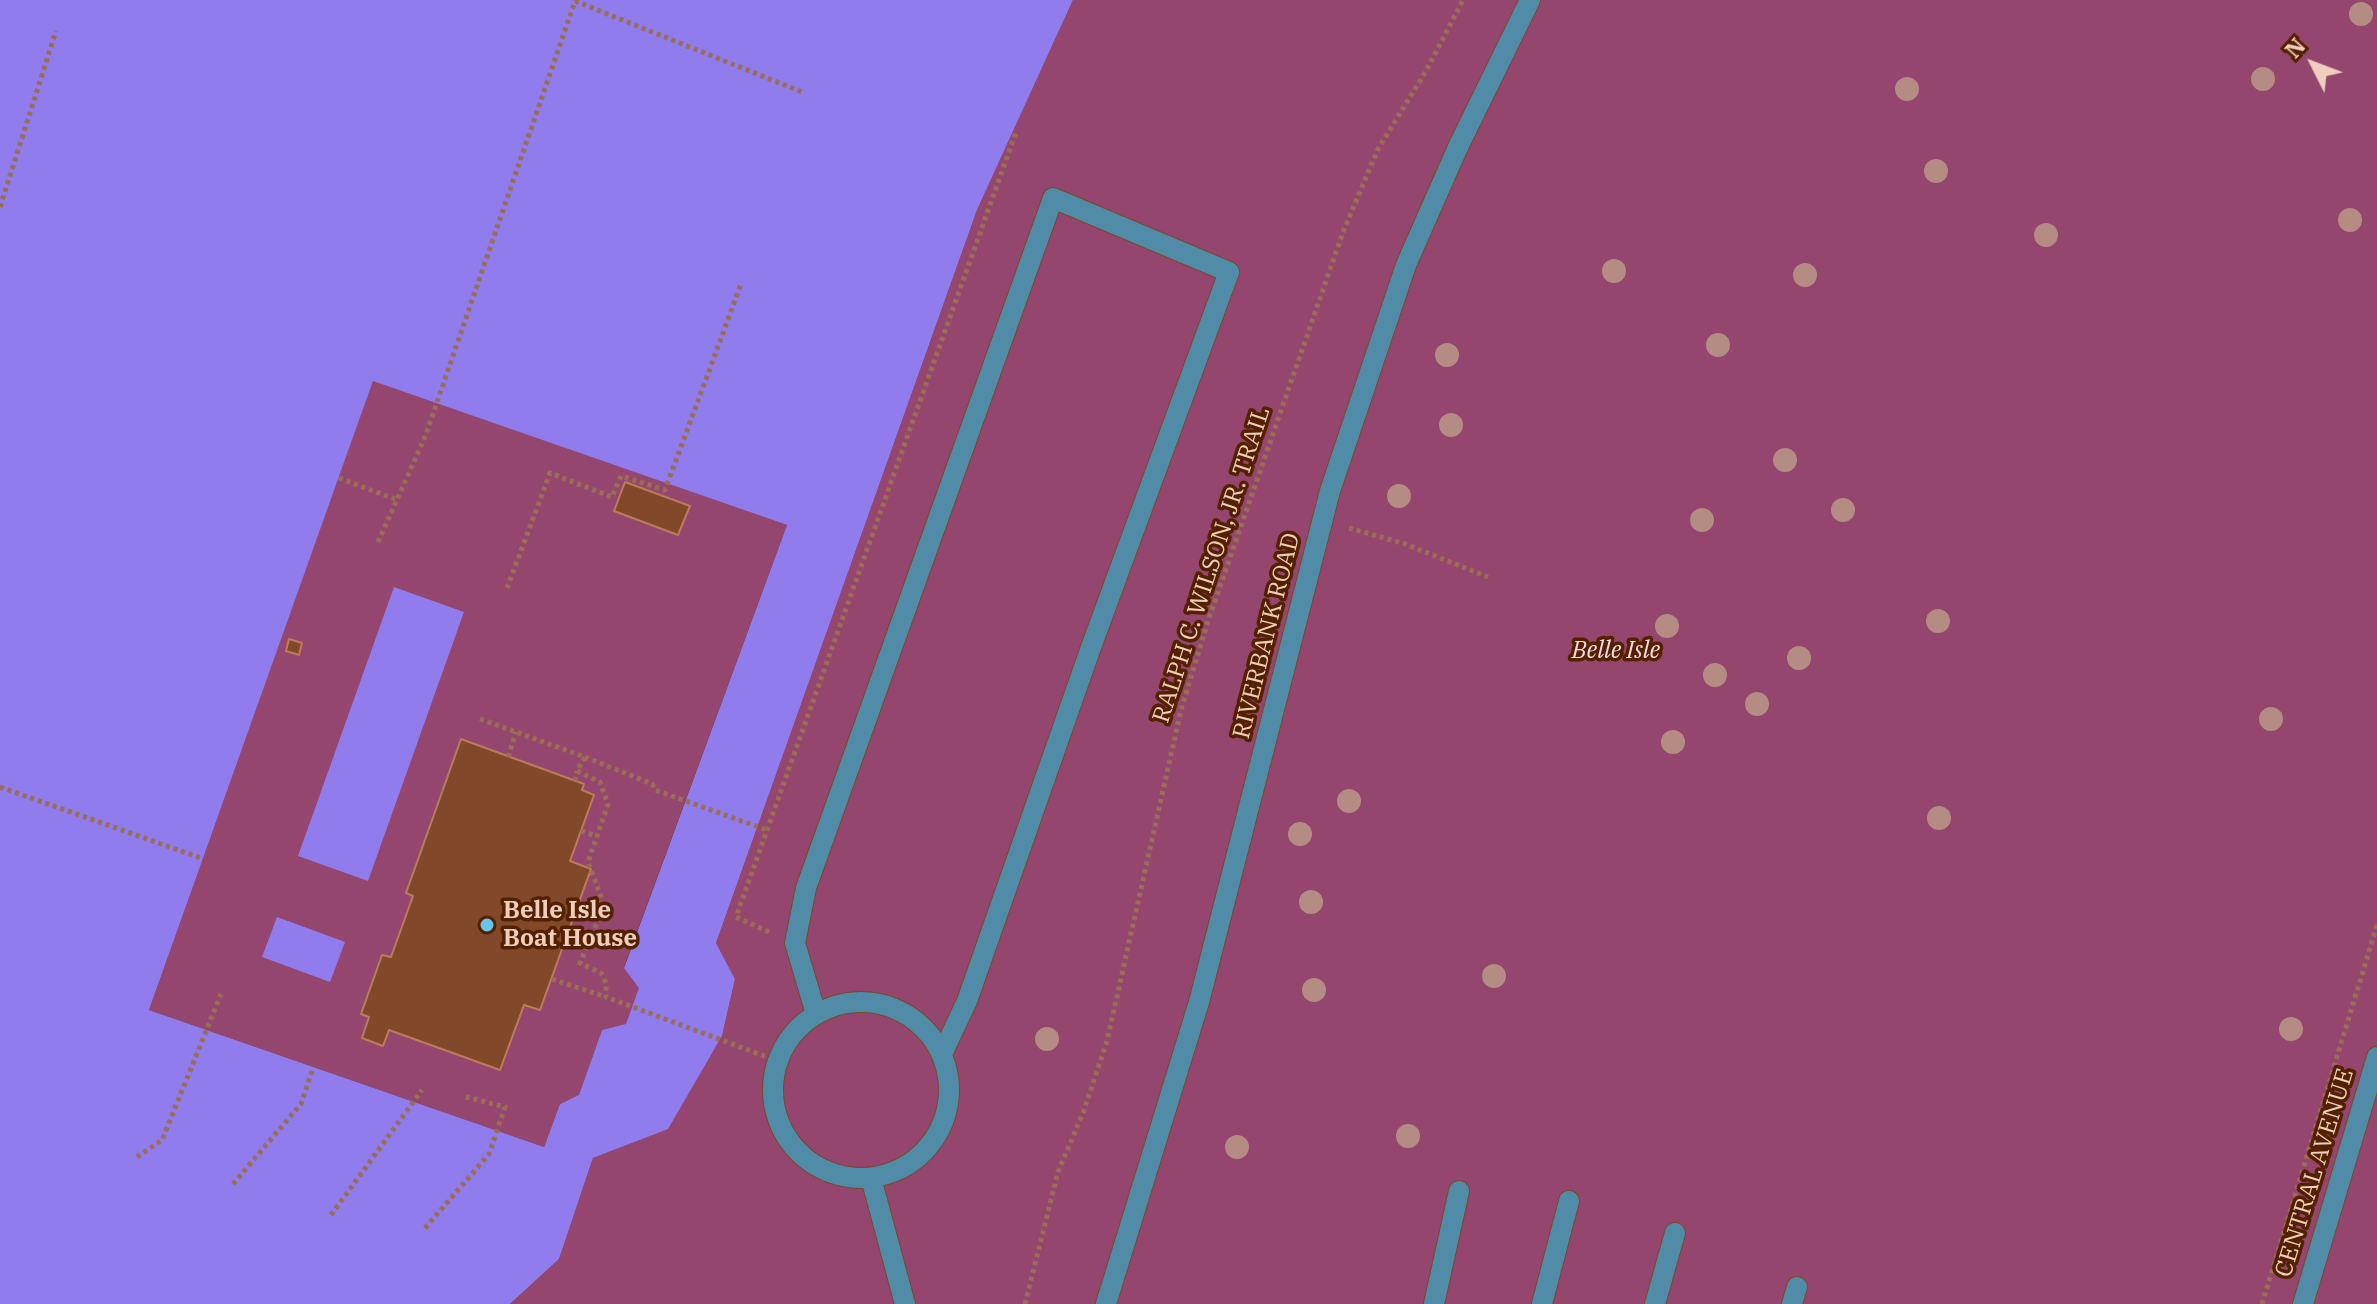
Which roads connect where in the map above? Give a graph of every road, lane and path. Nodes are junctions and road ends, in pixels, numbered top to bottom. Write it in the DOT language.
graph roads {
  1 [pos="1463,0"];
  2 [pos="1530,0"];
  3 [pos="56,31"];
  4 [pos="802,92"];
  5 [pos="1016,132"];
  6 [pos="0,207"];
  7 [pos="741,284"];
  8 [pos="339,478"];
  9 [pos="395,499"];
  10 [pos="1354,513"];
  11 [pos="1323,521"];
  12 [pos="1350,528"];
  13 [pos="378,542"];
  14 [pos="1345,543"];
  15 [pos="1488,577"];
  16 [pos="507,588"];
  17 [pos="480,719"];
  18 [pos="516,732"];
  19 [pos="508,757"];
  20 [pos="585,757"];
  21 [pos="577,771"];
  22 [pos="575,781"];
  23 [pos="0,787"];
  24 [pos="763,830"];
  25 [pos="581,831"];
  26 [pos="597,836"];
  27 [pos="201,858"];
  28 [pos="2377,925"];
  29 [pos="795,943"];
  30 [pos="552,979"];
  31 [pos="221,994"];
  32 [pos="606,997"];
  33 [pos="816,1014"];
  34 [pos="943,1052"];
  35 [pos="2377,1057"];
  36 [pos="778,1061"];
  37 [pos="313,1068"];
  38 [pos="422,1090"];
  39 [pos="462,1096"];
  40 [pos="137,1157"];
  41 [pos="871,1178"];
  42 [pos="233,1184"];
  43 [pos="1459,1191"];
  44 [pos="1569,1201"];
  45 [pos="331,1215"];
  46 [pos="425,1228"];
  47 [pos="1675,1233"];
  48 [pos="905,1304"];
  49 [pos="1025,1304"];
  50 [pos="1106,1304"];
  51 [pos="1434,1304"];
  52 [pos="1542,1304"];
  53 [pos="1655,1304"];
  54 [pos="2262,1304"];
  55 [pos="2303,1304"];
  1 -- 49 [label="path, RALPH C. WILSON, JR. TRAIL"];
  2 -- 11 [label="street, RIVERBANK ROAD"];
  3 -- 6 [label="path"];
  4 -- 9 [label="path"];
  5 -- 24 [label="path"];
  7 -- 16 [label="path"];
  8 -- 9 [label="path"];
  9 -- 13 [label="path"];
  10 -- 12 [label="path"];
  11 -- 12 [label="path"];
  11 -- 50 [label="street, RIVERBANK ROAD"];
  12 -- 14 [label="path"];
  12 -- 15 [label="path"];
  17 -- 18 [label="path"];
  18 -- 19 [label="path"];
  18 -- 20 [label="path"];
  20 -- 21 [label="path"];
  20 -- 24 [label="path"];
  21 -- 22 [label="path"];
  21 -- 26 [label="path"];
  23 -- 27 [label="path"];
  24 -- 29 [label="path"];
  25 -- 26 [label="path"];
  26 -- 32 [label="path"];
  28 -- 54 [label="path"];
  29 -- 33 [label="street"];
  29 -- 34 [label="street"];
  30 -- 32 [label="path"];
  31 -- 40 [label="path"];
  32 -- 36 [label="path"];
  33 -- 34 [label="street"];
  33 -- 36 [label="street"];
  34 -- 41 [label="street"];
  35 -- 55 [label="street, CENTRAL AVENUE"];
  36 -- 41 [label="street"];
  37 -- 42 [label="path"];
  38 -- 45 [label="path"];
  39 -- 46 [label="path"];
  41 -- 48 [label="street"];
  43 -- 51 [label="street"];
  44 -- 52 [label="street"];
  47 -- 53 [label="street"];
}
